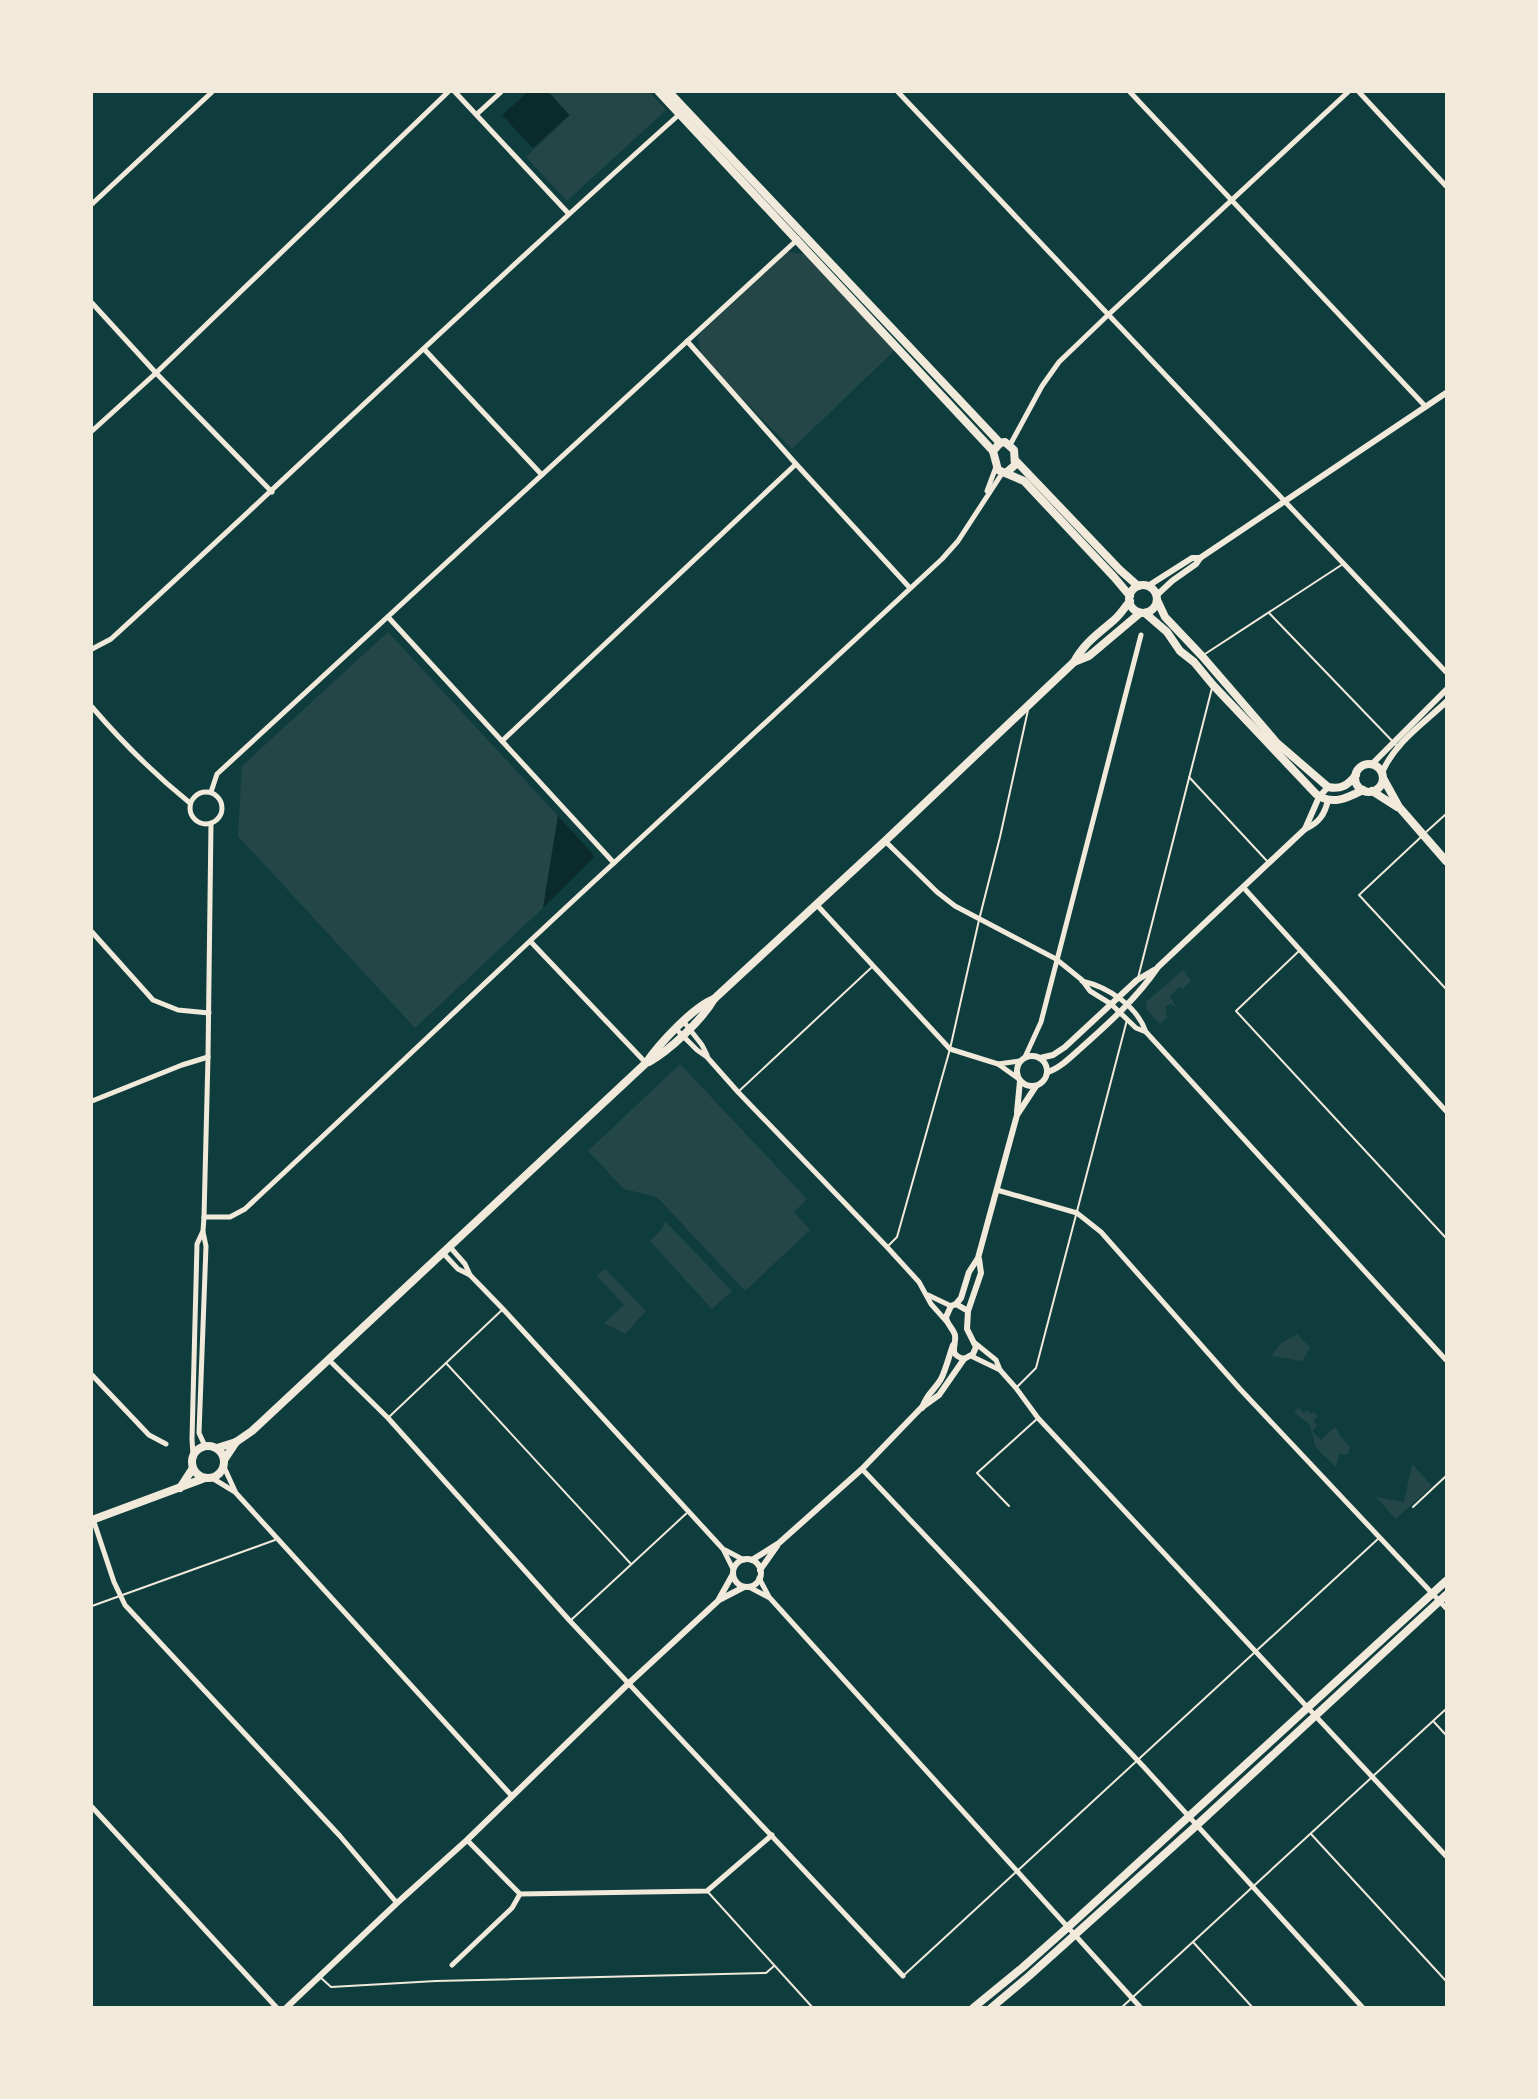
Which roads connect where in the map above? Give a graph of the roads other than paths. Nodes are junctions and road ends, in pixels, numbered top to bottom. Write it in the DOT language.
graph roads {
  1 [pos="212,92"];
  2 [pos="448,92"];
  3 [pos="455,92"];
  4 [pos="501,92"];
  5 [pos="659,92"];
  6 [pos="669,92"];
  7 [pos="898,92"];
  8 [pos="1130,92"];
  9 [pos="1348,92"];
  10 [pos="1359,92"];
  11 [pos="682,111"];
  12 [pos="477,114"];
  13 [pos="1446,186"];
  14 [pos="1231,199"];
  15 [pos="92,204"];
  16 [pos="568,213"];
  17 [pos="800,237"];
  18 [pos="92,303"];
  19 [pos="1108,315"];
  20 [pos="687,340"];
  21 [pos="424,349"];
  22 [pos="156,373"];
  23 [pos="1446,393"];
  24 [pos="1426,407"];
  25 [pos="92,431"];
  26 [pos="1000,443"];
  27 [pos="1010,445"];
  28 [pos="993,452"];
  29 [pos="1015,460"];
  30 [pos="796,464"];
  31 [pos="1002,470"];
  32 [pos="542,475"];
  33 [pos="272,492"];
  34 [pos="1285,502"];
  35 [pos="1200,558"];
  36 [pos="1343,564"];
  37 [pos="1138,586"];
  38 [pos="1148,586"];
  39 [pos="910,588"];
  40 [pos="1157,598"];
  41 [pos="1130,599"];
  42 [pos="1269,612"];
  43 [pos="1142,613"];
  44 [pos="388,617"];
  45 [pos="1141,635"];
  46 [pos="92,649"];
  47 [pos="1202,656"];
  48 [pos="1074,662"];
  49 [pos="1446,672"];
  50 [pos="1213,685"];
  51 [pos="1446,690"];
  52 [pos="1446,702"];
  53 [pos="1029,704"];
  54 [pos="92,707"];
  55 [pos="502,741"];
  56 [pos="1395,744"];
  57 [pos="1372,764"];
  58 [pos="1356,775"];
  59 [pos="1383,775"];
  60 [pos="1188,776"];
  61 [pos="1328,787"];
  62 [pos="1363,790"];
  63 [pos="1372,791"];
  64 [pos="211,792"];
  65 [pos="1320,797"];
  66 [pos="1328,800"];
  67 [pos="190,803"];
  68 [pos="1399,807"];
  69 [pos="1446,814"];
  70 [pos="211,823"];
  71 [pos="1305,829"];
  72 [pos="1423,836"];
  73 [pos="885,841"];
  74 [pos="1446,861"];
  75 [pos="614,863"];
  76 [pos="1269,863"];
  77 [pos="1243,887"];
  78 [pos="816,904"];
  79 [pos="979,920"];
  80 [pos="92,932"];
  81 [pos="531,942"];
  82 [pos="1300,950"];
  83 [pos="1056,959"];
  84 [pos="874,965"];
  85 [pos="1158,967"];
  86 [pos="1137,980"];
  87 [pos="1082,981"];
  88 [pos="1446,989"];
  89 [pos="1118,997"];
  90 [pos="1111,1004"];
  91 [pos="1127,1004"];
  92 [pos="1120,1012"];
  93 [pos="209,1013"];
  94 [pos="1127,1018"];
  95 [pos="686,1025"];
  96 [pos="679,1032"];
  97 [pos="1146,1032"];
  98 [pos="950,1049"];
  99 [pos="707,1056"];
  100 [pos="208,1057"];
  101 [pos="1040,1058"];
  102 [pos="1023,1060"];
  103 [pos="646,1064"];
  104 [pos="998,1064"];
  105 [pos="1048,1072"];
  106 [pos="1019,1080"];
  107 [pos="1036,1086"];
  108 [pos="738,1092"];
  109 [pos="92,1101"];
  110 [pos="1446,1111"];
  111 [pos="1017,1115"];
  112 [pos="997,1190"];
  113 [pos="1077,1213"];
  114 [pos="204,1217"];
  115 [pos="203,1230"];
  116 [pos="1446,1238"];
  117 [pos="450,1247"];
  118 [pos="887,1247"];
  119 [pos="443,1253"];
  120 [pos="978,1258"];
  121 [pos="470,1275"];
  122 [pos="928,1295"];
  123 [pos="953,1305"];
  124 [pos="503,1309"];
  125 [pos="968,1311"];
  126 [pos="946,1322"];
  127 [pos="975,1343"];
  128 [pos="953,1345"];
  129 [pos="971,1356"];
  130 [pos="964,1359"];
  131 [pos="330,1360"];
  132 [pos="1446,1360"];
  133 [pos="446,1363"];
  134 [pos="1000,1370"];
  135 [pos="92,1375"];
  136 [pos="1016,1388"];
  137 [pos="921,1408"];
  138 [pos="388,1418"];
  139 [pos="1038,1418"];
  140 [pos="236,1442"];
  141 [pos="166,1444"];
  142 [pos="205,1446"];
  143 [pos="217,1448"];
  144 [pos="193,1455"];
  145 [pos="224,1464"];
  146 [pos="193,1468"];
  147 [pos="862,1468"];
  148 [pos="1446,1476"];
  149 [pos="209,1478"];
  150 [pos="180,1488"];
  151 [pos="235,1492"];
  152 [pos="1009,1506"];
  153 [pos="1413,1508"];
  154 [pos="689,1511"];
  155 [pos="92,1520"];
  156 [pos="1379,1538"];
  157 [pos="277,1539"];
  158 [pos="779,1544"];
  159 [pos="723,1549"];
  160 [pos="744,1560"];
  161 [pos="752,1560"];
  162 [pos="631,1564"];
  163 [pos="760,1570"];
  164 [pos="733,1572"];
  165 [pos="759,1578"];
  166 [pos="1446,1581"];
  167 [pos="747,1587"];
  168 [pos="1433,1593"];
  169 [pos="119,1596"];
  170 [pos="769,1597"];
  171 [pos="719,1600"];
  172 [pos="1444,1602"];
  173 [pos="92,1606"];
  174 [pos="570,1622"];
  175 [pos="1255,1653"];
  176 [pos="628,1684"];
  177 [pos="1308,1709"];
  178 [pos="1446,1709"];
  179 [pos="1316,1716"];
  180 [pos="1433,1721"];
  181 [pos="1446,1735"];
  182 [pos="1137,1760"];
  183 [pos="1374,1776"];
  184 [pos="512,1795"];
  185 [pos="92,1807"];
  186 [pos="1190,1817"];
  187 [pos="1197,1825"];
  188 [pos="1311,1834"];
  189 [pos="772,1835"];
  190 [pos="467,1840"];
  191 [pos="1446,1856"];
  192 [pos="1017,1871"];
  193 [pos="1253,1887"];
  194 [pos="707,1892"];
  195 [pos="520,1894"];
  196 [pos="397,1903"];
  197 [pos="1067,1928"];
  198 [pos="1074,1935"];
  199 [pos="1193,1942"];
  200 [pos="452,1965"];
  201 [pos="774,1966"];
  202 [pos="903,1976"];
  203 [pos="320,1977"];
  204 [pos="1446,1981"];
  205 [pos="1132,1997"];
  206 [pos="277,2007"];
  207 [pos="286,2007"];
  208 [pos="813,2007"];
  209 [pos="973,2007"];
  210 [pos="991,2007"];
  211 [pos="1120,2007"];
  212 [pos="1141,2007"];
  213 [pos="1253,2007"];
  214 [pos="1363,2007"];
  1 -- 15 [label="street"];
  2 -- 22 [label="street"];
  3 -- 12 [label="street"];
  4 -- 12 [label="street"];
  5 -- 11 [label="main road"];
  6 -- 11 [label="main road"];
  7 -- 19 [label="street"];
  8 -- 14 [label="street"];
  9 -- 14 [label="street"];
  10 -- 13 [label="street"];
  11 -- 16 [label="street"];
  11 -- 17 [label="main road"];
  12 -- 16 [label="street"];
  14 -- 19 [label="street"];
  14 -- 24 [label="street"];
  16 -- 21 [label="street"];
  17 -- 20 [label="street"];
  17 -- 26 [label="main road"];
  17 -- 28 [label="main road"];
  18 -- 22 [label="street"];
  19 -- 27 [label="street"];
  19 -- 34 [label="street"];
  20 -- 30 [label="street"];
  20 -- 32 [label="street"];
  21 -- 32 [label="street"];
  21 -- 33 [label="street"];
  22 -- 25 [label="street"];
  22 -- 33 [label="street"];
  23 -- 24 [label="street"];
  24 -- 34 [label="street"];
  26 -- 27 [label="main road"];
  26 -- 28 [label="main road"];
  27 -- 29 [label="main road"];
  28 -- 31 [label="main road"];
  29 -- 31 [label="main road"];
  29 -- 37 [label="main road"];
  30 -- 39 [label="street"];
  30 -- 55 [label="street"];
  31 -- 39 [label="street"];
  31 -- 41 [label="main road"];
  32 -- 44 [label="street"];
  33 -- 46 [label="street"];
  34 -- 35 [label="street"];
  34 -- 36 [label="street"];
  35 -- 38 [label="street"];
  35 -- 40 [label="street"];
  36 -- 42 [label="lane"];
  36 -- 49 [label="street"];
  37 -- 38 [label="main road"];
  37 -- 41 [label="main road"];
  38 -- 40 [label="main road"];
  39 -- 75 [label="street"];
  40 -- 43 [label="main road"];
  40 -- 47 [label="main road"];
  41 -- 43 [label="main road"];
  41 -- 48 [label="main road"];
  42 -- 47 [label="lane"];
  42 -- 56 [label="lane"];
  43 -- 48 [label="main road"];
  43 -- 50 [label="main road"];
  44 -- 55 [label="street"];
  44 -- 64 [label="street"];
  45 -- 83 [label="street"];
  47 -- 61 [label="main road"];
  48 -- 53 [label="main road"];
  50 -- 60 [label="lane"];
  50 -- 65 [label="main road"];
  51 -- 56 [label="street"];
  52 -- 56 [label="street"];
  53 -- 73 [label="main road"];
  53 -- 79 [label="lane"];
  54 -- 67 [label="street"];
  55 -- 75 [label="street"];
  56 -- 57 [label="street"];
  56 -- 59 [label="street"];
  57 -- 58 [label="main road"];
  57 -- 59 [label="main road"];
  58 -- 61 [label="main road"];
  58 -- 62 [label="main road"];
  59 -- 63 [label="main road"];
  59 -- 68 [label="main road"];
  60 -- 76 [label="lane"];
  60 -- 86 [label="lane"];
  61 -- 65 [label="street"];
  61 -- 66 [label="street"];
  62 -- 63 [label="main road"];
  62 -- 66 [label="main road"];
  63 -- 68 [label="main road"];
  64 -- 67 [label="street"];
  64 -- 70 [label="street"];
  65 -- 66 [label="main road"];
  65 -- 71 [label="street"];
  66 -- 71 [label="street"];
  67 -- 70 [label="street"];
  68 -- 72 [label="main road"];
  69 -- 72 [label="lane"];
  70 -- 93 [label="street"];
  71 -- 76 [label="street"];
  72 -- 74 [label="main road"];
  72 -- 88 [label="lane"];
  73 -- 78 [label="main road"];
  73 -- 79 [label="street"];
  75 -- 81 [label="street"];
  76 -- 77 [label="street"];
  77 -- 82 [label="street"];
  77 -- 85 [label="street"];
  78 -- 84 [label="street"];
  78 -- 95 [label="main road"];
  79 -- 83 [label="street"];
  79 -- 98 [label="lane"];
  80 -- 93 [label="street"];
  81 -- 103 [label="street"];
  81 -- 114 [label="street"];
  82 -- 110 [label="street"];
  82 -- 116 [label="lane"];
  83 -- 87 [label="street"];
  83 -- 102 [label="street"];
  84 -- 98 [label="street"];
  84 -- 108 [label="lane"];
  85 -- 86 [label="street"];
  85 -- 91 [label="street"];
  86 -- 89 [label="street"];
  87 -- 89 [label="street"];
  87 -- 90 [label="street"];
  89 -- 90 [label="street"];
  89 -- 91 [label="street"];
  90 -- 92 [label="street"];
  90 -- 101 [label="street"];
  91 -- 92 [label="street"];
  91 -- 97 [label="street"];
  92 -- 94 [label="street"];
  92 -- 105 [label="street"];
  93 -- 100 [label="street"];
  94 -- 97 [label="street"];
  94 -- 113 [label="lane"];
  95 -- 96 [label="main road"];
  95 -- 99 [label="street"];
  96 -- 99 [label="street"];
  96 -- 103 [label="main road"];
  97 -- 132 [label="street"];
  98 -- 104 [label="street"];
  98 -- 118 [label="lane"];
  99 -- 108 [label="street"];
  100 -- 109 [label="street"];
  100 -- 114 [label="street"];
  101 -- 102 [label="street"];
  101 -- 105 [label="street"];
  102 -- 104 [label="street"];
  102 -- 106 [label="street"];
  103 -- 117 [label="main road"];
  104 -- 106 [label="street"];
  105 -- 107 [label="street"];
  106 -- 107 [label="street"];
  106 -- 111 [label="street"];
  107 -- 111 [label="street"];
  108 -- 118 [label="street"];
  111 -- 112 [label="street"];
  112 -- 113 [label="street"];
  112 -- 120 [label="street"];
  113 -- 136 [label="lane"];
  113 -- 156 [label="street"];
  114 -- 115 [label="street"];
  115 -- 142 [label="street"];
  115 -- 144 [label="street"];
  117 -- 119 [label="main road"];
  117 -- 121 [label="street"];
  118 -- 122 [label="street"];
  119 -- 121 [label="street"];
  119 -- 131 [label="main road"];
  120 -- 123 [label="street"];
  120 -- 125 [label="street"];
  121 -- 124 [label="street"];
  122 -- 123 [label="street"];
  122 -- 126 [label="street"];
  123 -- 125 [label="street"];
  123 -- 126 [label="street"];
  124 -- 133 [label="lane"];
  124 -- 154 [label="street"];
  125 -- 127 [label="street"];
  126 -- 128 [label="street"];
  127 -- 129 [label="street"];
  127 -- 134 [label="street"];
  128 -- 130 [label="street"];
  128 -- 137 [label="street"];
  129 -- 130 [label="street"];
  129 -- 134 [label="street"];
  130 -- 137 [label="street"];
  131 -- 138 [label="street"];
  131 -- 140 [label="main road"];
  133 -- 138 [label="lane"];
  133 -- 162 [label="lane"];
  134 -- 136 [label="street"];
  135 -- 141 [label="street"];
  136 -- 139 [label="street"];
  137 -- 147 [label="street"];
  138 -- 174 [label="street"];
  139 -- 152 [label="lane"];
  139 -- 175 [label="street"];
  140 -- 143 [label="main road"];
  140 -- 145 [label="main road"];
  142 -- 143 [label="main road"];
  142 -- 144 [label="main road"];
  143 -- 145 [label="main road"];
  144 -- 146 [label="main road"];
  145 -- 149 [label="main road"];
  145 -- 151 [label="street"];
  146 -- 149 [label="main road"];
  146 -- 150 [label="main road"];
  147 -- 158 [label="street"];
  147 -- 182 [label="street"];
  148 -- 153 [label="lane"];
  149 -- 150 [label="main road"];
  149 -- 151 [label="street"];
  150 -- 155 [label="main road"];
  151 -- 157 [label="street"];
  154 -- 159 [label="street"];
  154 -- 162 [label="lane"];
  155 -- 169 [label="street"];
  156 -- 168 [label="street"];
  156 -- 175 [label="lane"];
  157 -- 169 [label="lane"];
  157 -- 184 [label="street"];
  158 -- 161 [label="street"];
  158 -- 163 [label="street"];
  159 -- 160 [label="street"];
  159 -- 164 [label="street"];
  160 -- 161 [label="street"];
  160 -- 164 [label="street"];
  161 -- 163 [label="street"];
  162 -- 174 [label="lane"];
  163 -- 165 [label="street"];
  164 -- 167 [label="street"];
  164 -- 171 [label="street"];
  165 -- 167 [label="street"];
  165 -- 170 [label="street"];
  166 -- 168 [label="main road"];
  167 -- 170 [label="street"];
  167 -- 171 [label="street"];
  168 -- 172 [label="street"];
  168 -- 177 [label="main road"];
  169 -- 173 [label="lane"];
  169 -- 196 [label="street"];
  170 -- 192 [label="street"];
  171 -- 176 [label="street"];
  172 -- 179 [label="main road"];
  174 -- 176 [label="street"];
  175 -- 177 [label="street"];
  175 -- 182 [label="lane"];
  176 -- 184 [label="street"];
  176 -- 189 [label="street"];
  177 -- 179 [label="street"];
  177 -- 186 [label="main road"];
  178 -- 180 [label="lane"];
  179 -- 183 [label="street"];
  179 -- 187 [label="main road"];
  180 -- 181 [label="lane"];
  180 -- 183 [label="lane"];
  182 -- 186 [label="street"];
  182 -- 192 [label="lane"];
  183 -- 188 [label="lane"];
  183 -- 191 [label="street"];
  184 -- 190 [label="street"];
  185 -- 206 [label="street"];
  186 -- 187 [label="street"];
  186 -- 197 [label="main road"];
  187 -- 193 [label="street"];
  187 -- 198 [label="main road"];
  188 -- 193 [label="lane"];
  188 -- 204 [label="lane"];
  189 -- 194 [label="street"];
  189 -- 202 [label="street"];
  190 -- 195 [label="street"];
  190 -- 196 [label="street"];
  192 -- 197 [label="street"];
  192 -- 202 [label="lane"];
  193 -- 199 [label="lane"];
  193 -- 214 [label="street"];
  194 -- 195 [label="street"];
  194 -- 201 [label="lane"];
  195 -- 200 [label="street"];
  196 -- 203 [label="street"];
  197 -- 198 [label="street"];
  197 -- 209 [label="main road"];
  198 -- 205 [label="street"];
  198 -- 210 [label="main road"];
  199 -- 205 [label="lane"];
  199 -- 213 [label="lane"];
  201 -- 203 [label="lane"];
  201 -- 208 [label="lane"];
  203 -- 207 [label="street"];
  205 -- 211 [label="lane"];
  205 -- 212 [label="street"];
}
